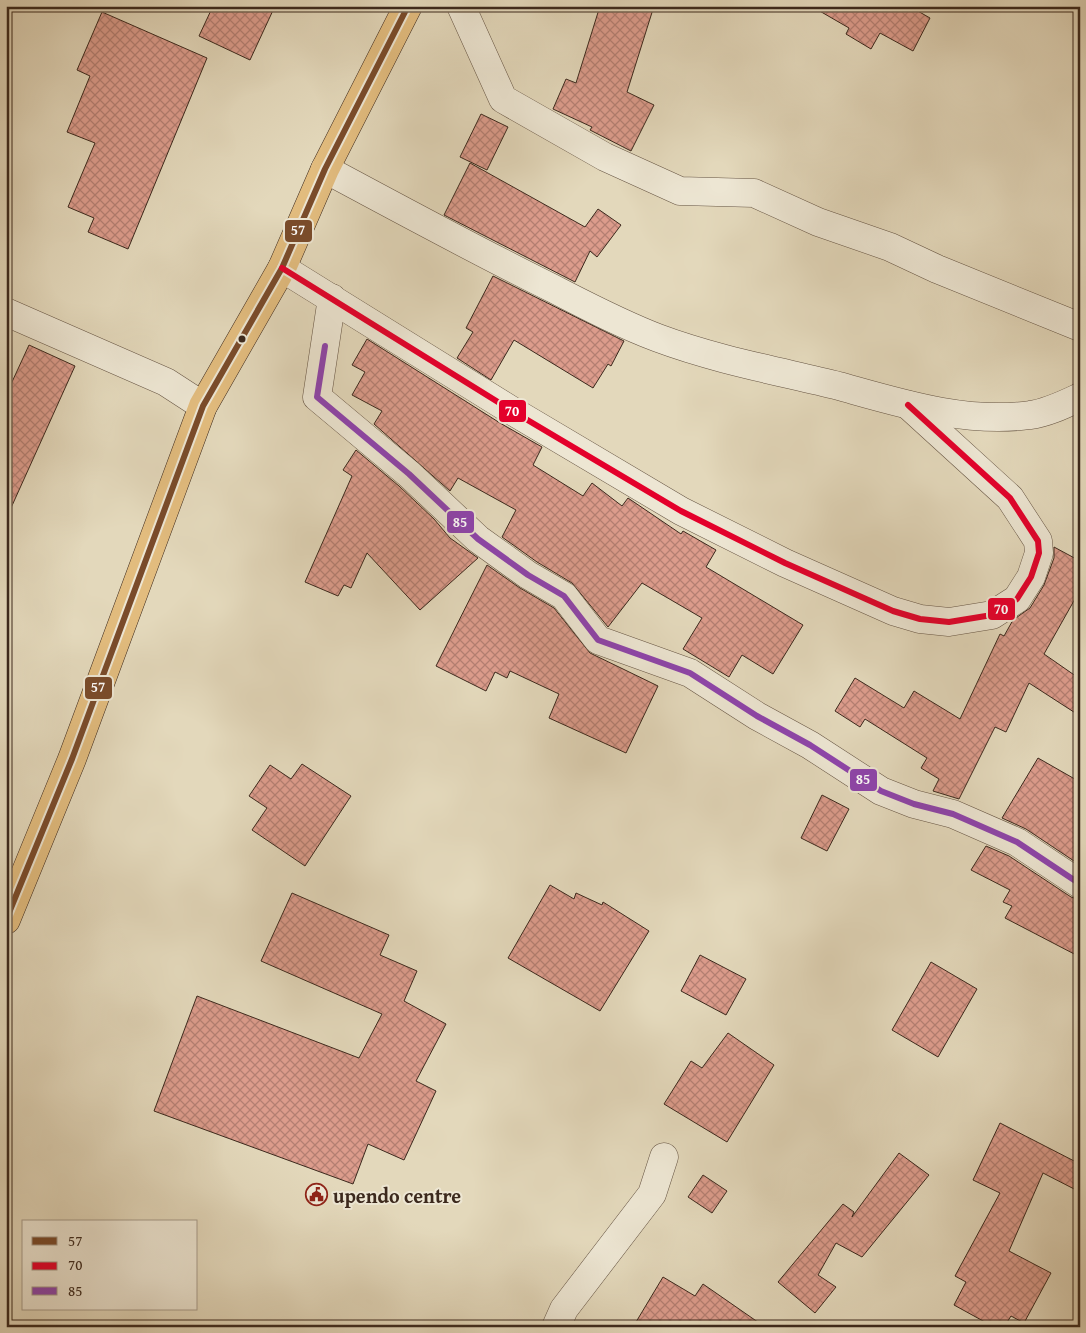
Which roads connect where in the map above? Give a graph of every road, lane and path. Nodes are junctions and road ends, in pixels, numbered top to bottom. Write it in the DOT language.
graph roads {
  1 [pos="408,6"];
  2 [pos="461,6"];
  3 [pos="325,169"];
  4 [pos="282,268"];
  5 [pos="332,298"];
  6 [pos="6,312"];
  7 [pos="1080,327"];
  8 [pos="1080,397"];
  9 [pos="908,405"];
  10 [pos="203,406"];
  11 [pos="1080,884"];
  12 [pos="6,920"];
  13 [pos="664,1157"];
  14 [pos="556,1327"];
  1 -- 3 [label="highway"];
  2 -- 7 [label="street"];
  3 -- 4 [label="highway"];
  3 -- 9 [label="street"];
  4 -- 5 [label="street"];
  4 -- 10 [label="highway"];
  5 -- 9 [label="street"];
  5 -- 11 [label="street"];
  6 -- 10 [label="street"];
  8 -- 9 [label="street"];
  10 -- 12 [label="highway"];
  13 -- 14 [label="street"];
}
